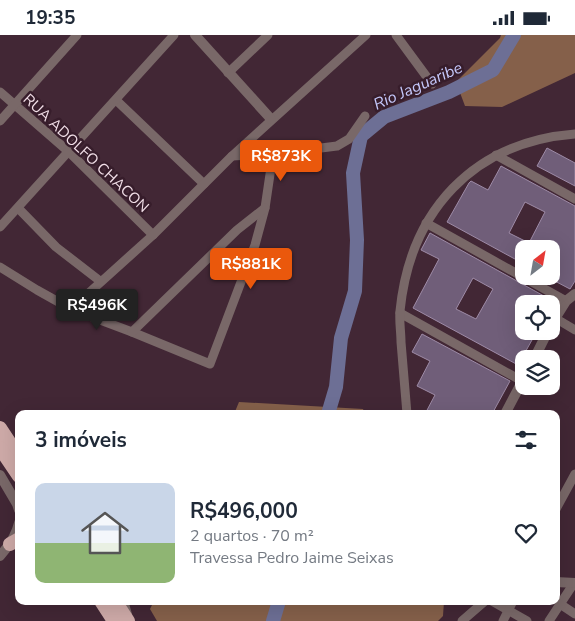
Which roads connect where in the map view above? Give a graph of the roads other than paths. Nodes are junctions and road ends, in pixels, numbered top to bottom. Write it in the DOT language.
graph roads {
  1 [pos="77,35"];
  2 [pos="174,35"];
  3 [pos="194,35"];
  4 [pos="268,35"];
  5 [pos="366,35"];
  6 [pos="396,35"];
  7 [pos="228,73"];
  8 [pos="432,84"];
  9 [pos="0,92"];
  10 [pos="116,100"];
  11 [pos="15,105"];
  12 [pos="365,116"];
  13 [pos="271,119"];
  14 [pos="0,121"];
  15 [pos="575,134"];
  16 [pos="69,152"];
  17 [pos="273,153"];
  18 [pos="496,155"];
  19 [pos="232,156"];
  20 [pos="204,184"];
  21 [pos="575,199"];
  22 [pos="265,208"];
  23 [pos="18,209"];
  24 [pos="426,223"];
  25 [pos="0,227"];
  26 [pos="152,235"];
  27 [pos="0,267"];
  28 [pos="100,281"];
  29 [pos="575,294"];
  30 [pos="566,301"];
  31 [pos="71,309"];
  32 [pos="560,310"];
  33 [pos="400,313"];
  34 [pos="560,324"];
  35 [pos="575,330"];
  36 [pos="132,332"];
  37 [pos="515,375"];
  38 [pos="515,395"];
  39 [pos="407,410"];
  40 [pos="507,410"];
  41 [pos="0,428"];
  42 [pos="0,448"];
  43 [pos="15,451"];
  44 [pos="15,470"];
  45 [pos="575,474"];
  46 [pos="0,475"];
  47 [pos="15,500"];
  48 [pos="560,502"];
  49 [pos="14,541"];
  50 [pos="0,556"];
  51 [pos="560,582"];
  52 [pos="575,583"];
  53 [pos="560,604"];
  54 [pos="104,605"];
  55 [pos="118,605"];
  56 [pos="127,605"];
  57 [pos="480,605"];
  58 [pos="559,605"];
  59 [pos="511,606"];
  60 [pos="575,614"];
  61 [pos="114,621"];
  62 [pos="130,621"];
  63 [pos="462,621"];
  64 [pos="503,621"];
  65 [pos="526,621"];
  66 [pos="549,621"];
  1 -- 11 [label="street"];
  2 -- 10 [label="street"];
  3 -- 7 [label="street"];
  4 -- 7 [label="street"];
  5 -- 13 [label="street"];
  6 -- 8 [label="street"];
  7 -- 13 [label="street"];
  9 -- 11 [label="street, RUA ADOLFO CHACON"];
  10 -- 16 [label="street"];
  10 -- 20 [label="street"];
  11 -- 14 [label="street"];
  11 -- 16 [label="street, RUA ADOLFO CHACON"];
  12 -- 17 [label="street"];
  13 -- 19 [label="street"];
  15 -- 18 [label="street"];
  16 -- 23 [label="street"];
  16 -- 26 [label="street, RUA ADOLFO CHACON"];
  17 -- 19 [label="street"];
  17 -- 22 [label="street"];
  18 -- 21 [label="street"];
  18 -- 24 [label="street"];
  19 -- 20 [label="street"];
  20 -- 26 [label="street"];
  22 -- 36 [label="street"];
  22 -- 36 [label="street"];
  23 -- 25 [label="street"];
  23 -- 28 [label="street"];
  24 -- 30 [label="street"];
  24 -- 33 [label="street"];
  26 -- 28 [label="street"];
  27 -- 31 [label="street"];
  28 -- 31 [label="street"];
  29 -- 30 [label="street"];
  30 -- 32 [label="street"];
  31 -- 36 [label="street"];
  33 -- 37 [label="street"];
  33 -- 39 [label="street"];
  34 -- 35 [label="street"];
  38 -- 40 [label="street"];
  41 -- 43 [label="highway"];
  42 -- 44 [label="highway"];
  45 -- 48 [label="street"];
  46 -- 47 [label="street"];
  49 -- 50 [label="street"];
  51 -- 52 [label="street"];
  52 -- 53 [label="street"];
  53 -- 60 [label="street"];
  54 -- 61 [label="highway"];
  55 -- 62 [label="highway"];
  56 -- 62 [label="lane"];
  57 -- 63 [label="street"];
  58 -- 66 [label="street"];
  59 -- 64 [label="street"];
  59 -- 65 [label="street"];
}
